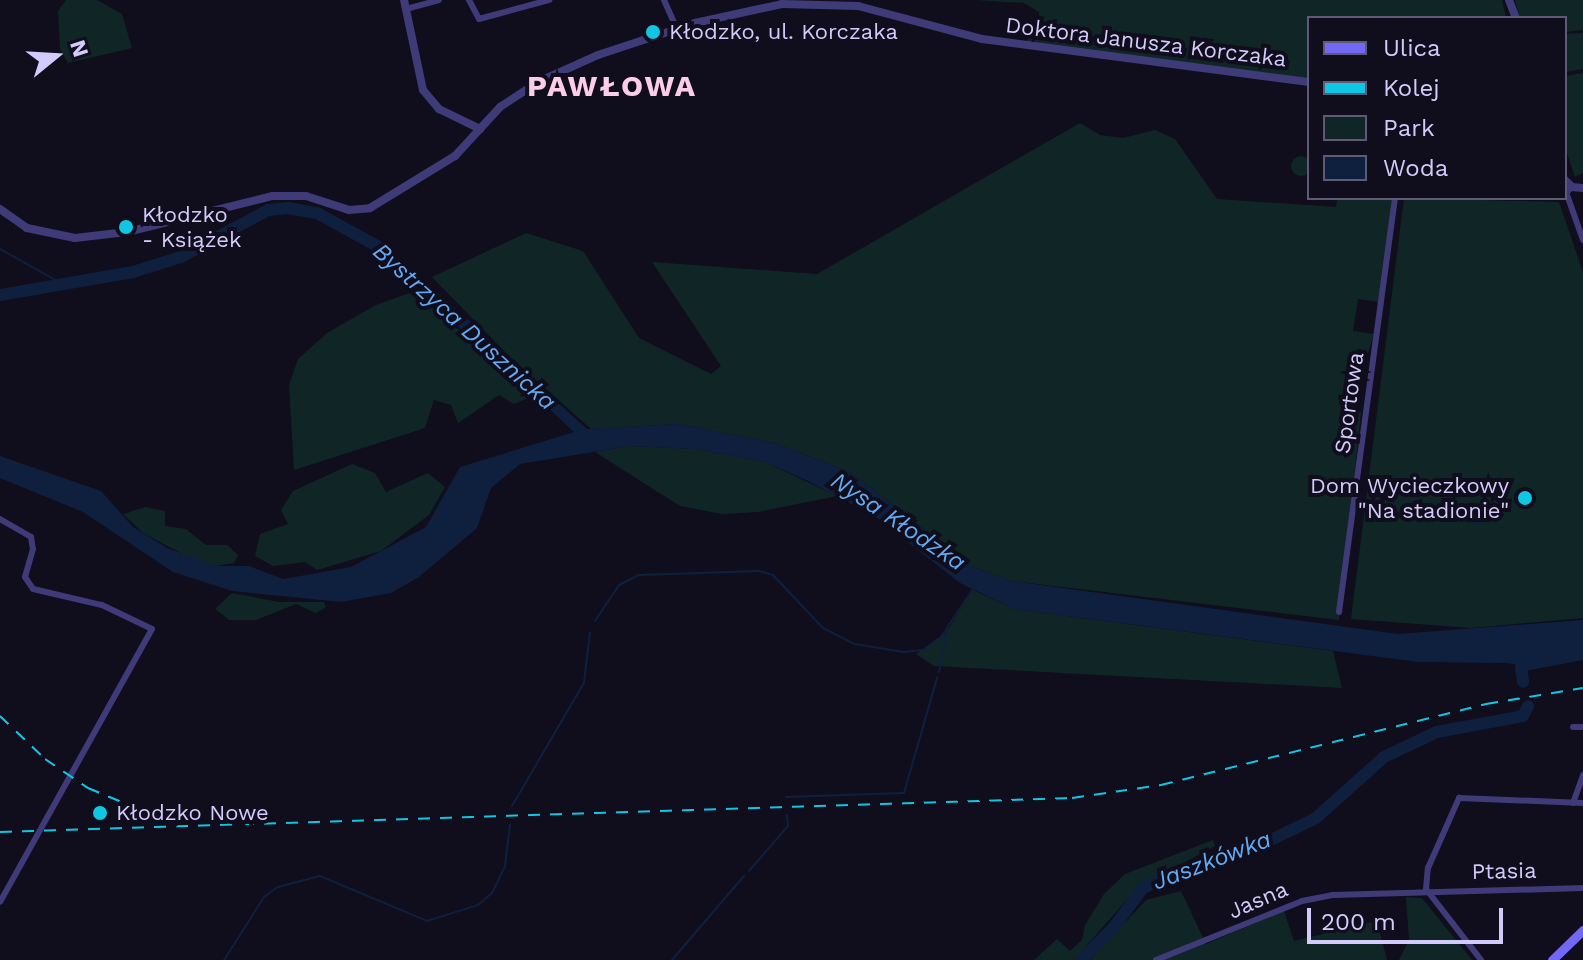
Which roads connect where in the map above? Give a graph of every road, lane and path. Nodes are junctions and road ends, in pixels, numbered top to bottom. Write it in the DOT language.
graph roads {
  1 [pos="439,0"];
  2 [pos="469,0"];
  3 [pos="549,0"];
  4 [pos="664,0"];
  5 [pos="405,4"];
  6 [pos="677,29"];
  7 [pos="1307,82"];
  8 [pos="480,129"];
  9 [pos="1567,188"];
  10 [pos="1583,188"];
  11 [pos="1395,200"];
  12 [pos="0,209"];
  13 [pos="1583,240"];
  14 [pos="0,519"];
  15 [pos="1339,612"];
  16 [pos="1573,727"];
  17 [pos="1583,727"];
  18 [pos="1583,775"];
  19 [pos="1573,803"];
  20 [pos="1583,803"];
  21 [pos="1583,888"];
  22 [pos="1426,889"];
  23 [pos="0,902"];
  24 [pos="1583,930"];
  25 [pos="1156,960"];
  26 [pos="1481,960"];
  27 [pos="1552,960"];
  1 -- 5 [label="street"];
  2 -- 3 [label="street"];
  4 -- 6 [label="street"];
  5 -- 8 [label="street"];
  6 -- 7 [label="street, Doktora Janusza Korczaka"];
  6 -- 8 [label="street, Doktora Janusza Korczaka"];
  8 -- 12 [label="street, Doktora Janusza Korczaka"];
  9 -- 10 [label="street"];
  9 -- 13 [label="street"];
  11 -- 15 [label="street, Sportowa"];
  14 -- 23 [label="street"];
  16 -- 17 [label="street"];
  18 -- 19 [label="street"];
  19 -- 20 [label="street"];
  19 -- 22 [label="street"];
  21 -- 22 [label="street, Ptasia"];
  22 -- 25 [label="street, Jasna"];
  22 -- 26 [label="street"];
  24 -- 27 [label="main road"];
}
